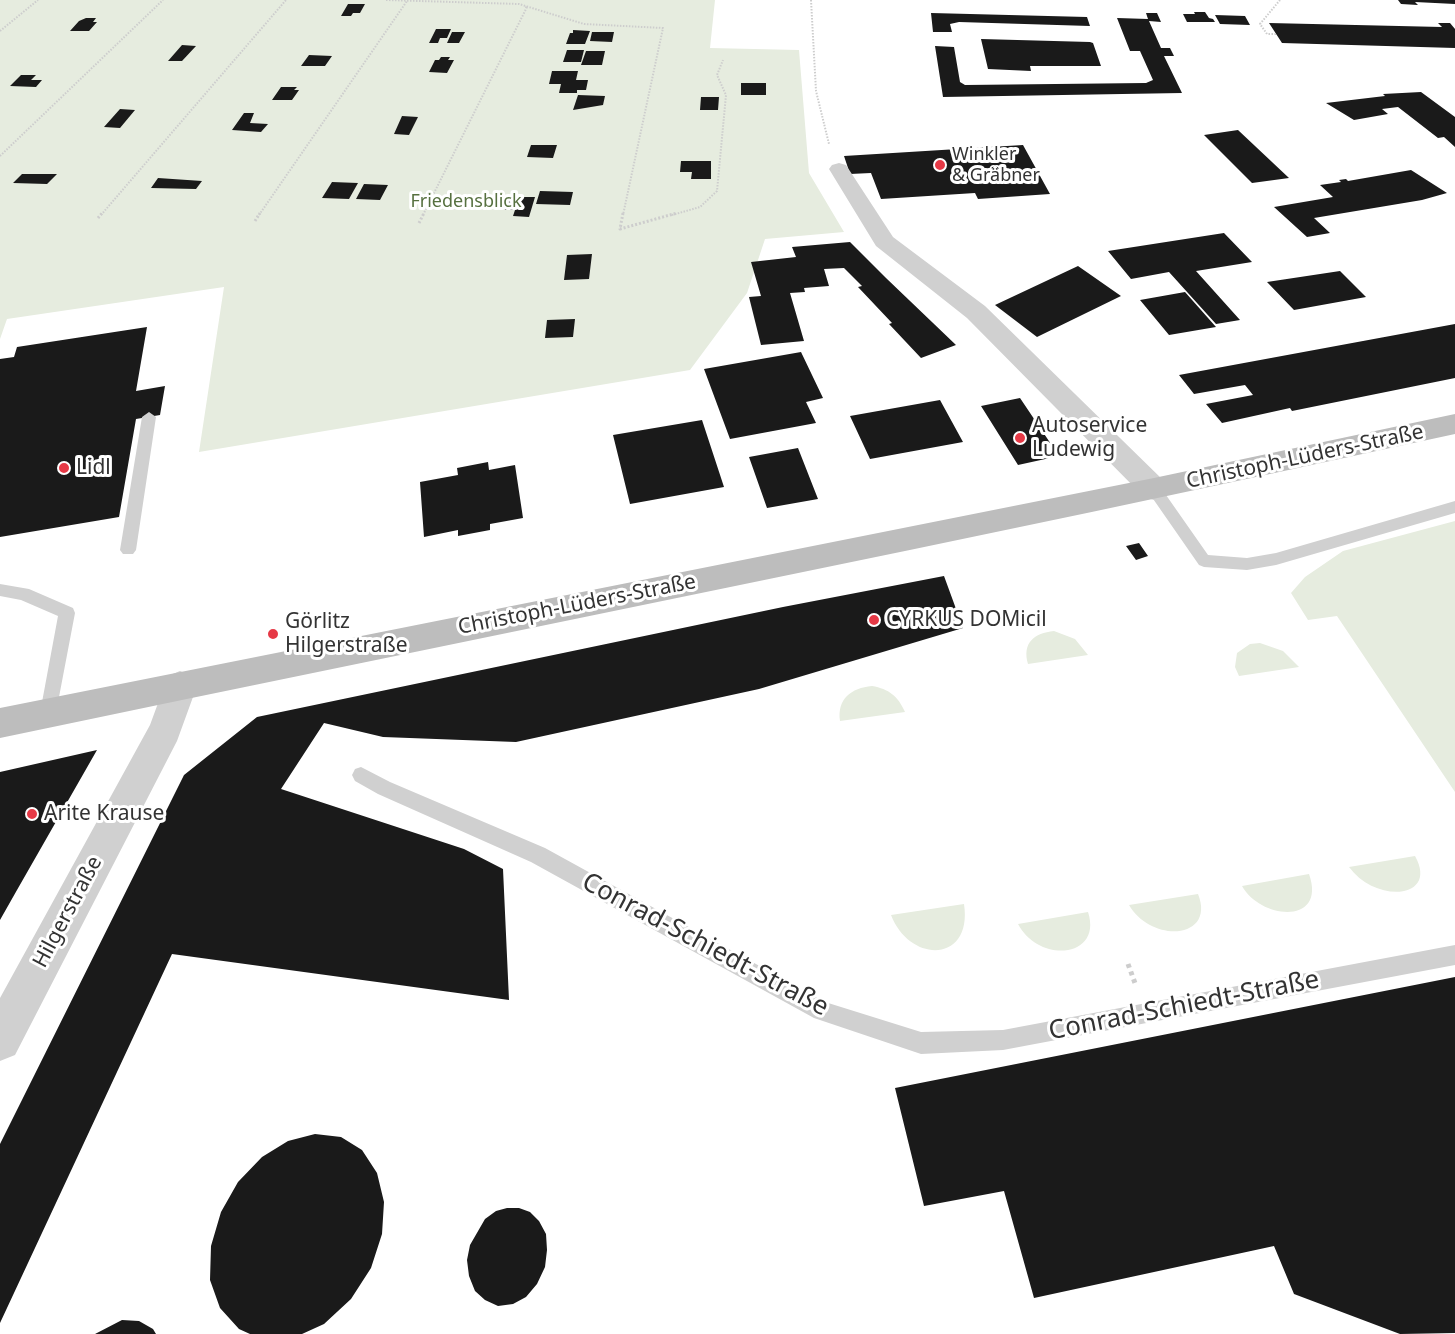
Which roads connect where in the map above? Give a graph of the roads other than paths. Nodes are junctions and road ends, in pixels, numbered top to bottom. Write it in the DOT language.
graph roads {
  1 [pos="839,169"];
  2 [pos="149,417"];
  3 [pos="1455,424"];
  4 [pos="1154,489"];
  5 [pos="1455,507"];
  6 [pos="128,550"];
  7 [pos="0,590"];
  8 [pos="180,686"];
  9 [pos="49,713"];
  10 [pos="0,723"];
  11 [pos="360,776"];
  12 [pos="1455,955"];
  13 [pos="0,1040"];
  1 -- 4 [label="street"];
  2 -- 6 [label="lane"];
  3 -- 4 [label="street, Christoph-Lüders-Straße"];
  4 -- 5 [label="lane"];
  4 -- 8 [label="street, Christoph-Lüders-Straße"];
  7 -- 9 [label="lane"];
  8 -- 9 [label="street, Christoph-Lüders-Straße"];
  8 -- 13 [label="street, Hilgerstraße"];
  9 -- 10 [label="street, Christoph-Lüders-Straße"];
  11 -- 12 [label="lane, Conrad-Schiedt-Straße"];
}
